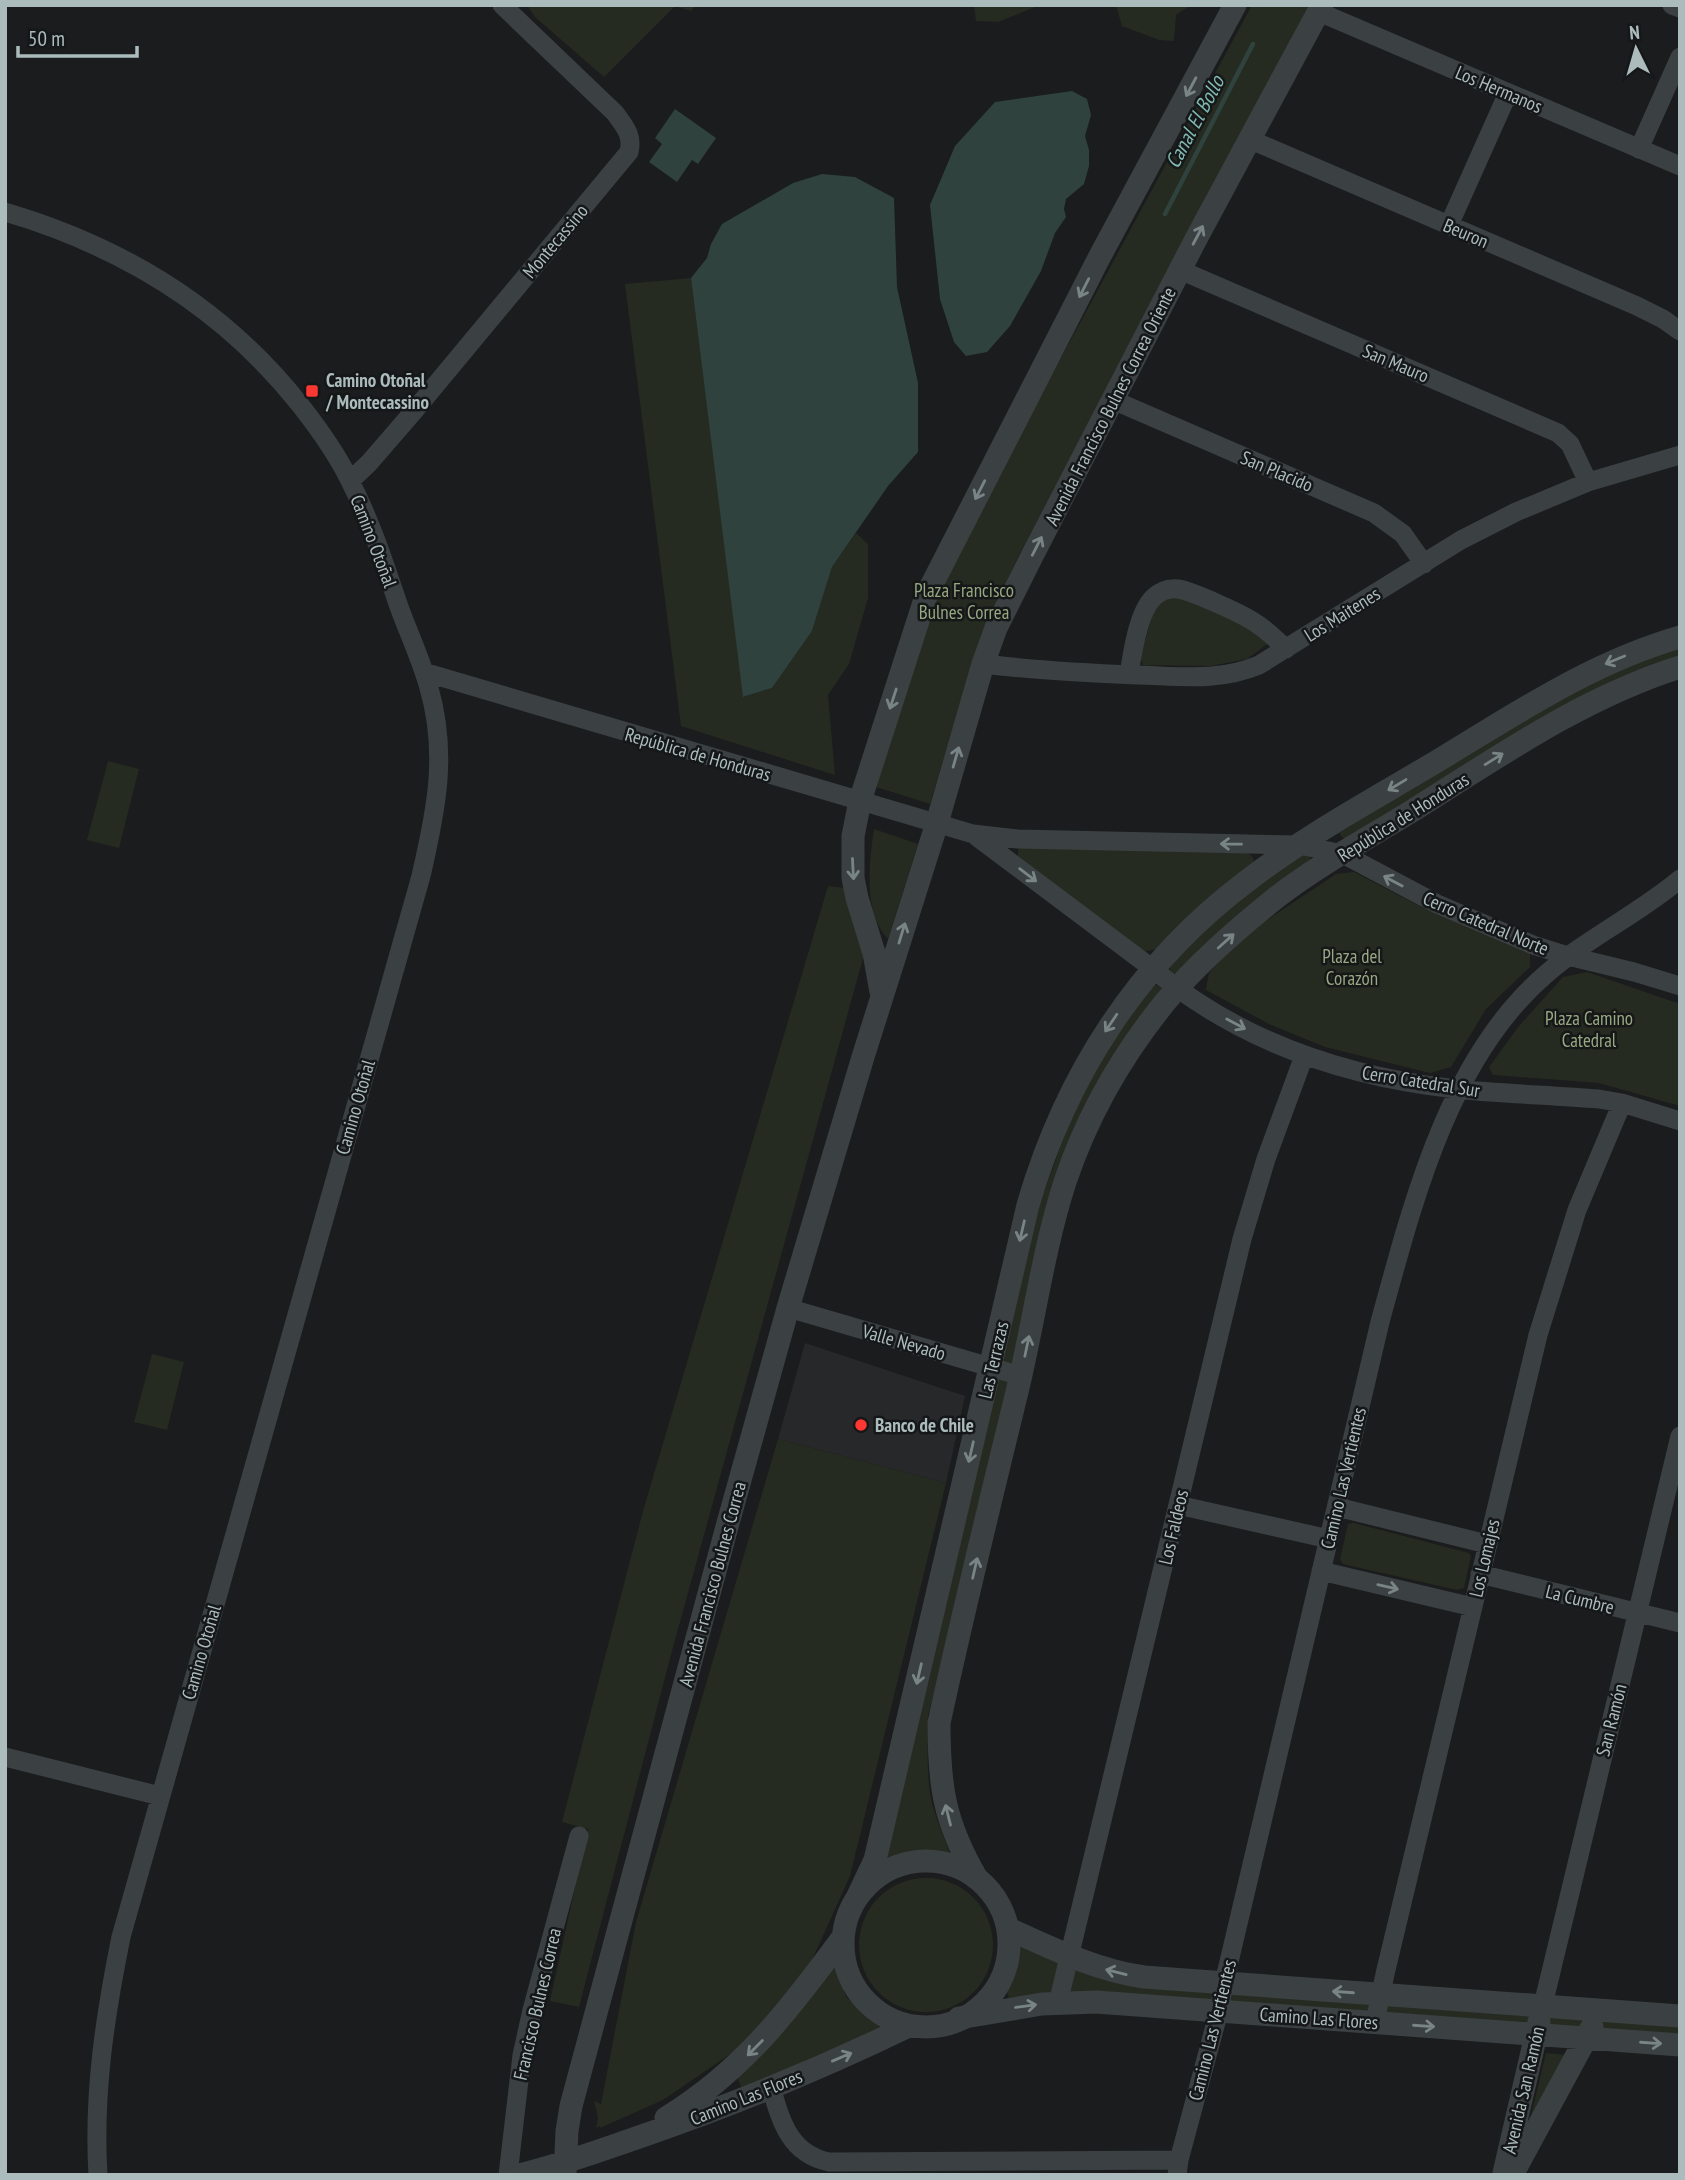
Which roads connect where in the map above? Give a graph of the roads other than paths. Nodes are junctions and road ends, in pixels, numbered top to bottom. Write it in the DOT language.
graph roads {
  1 [pos="502,5"];
  2 [pos="1235,5"];
  3 [pos="1672,5"];
  4 [pos="1320,8"];
  5 [pos="1680,8"];
  6 [pos="1680,57"];
  7 [pos="1508,93"];
  8 [pos="1251,141"];
  9 [pos="1639,149"];
  10 [pos="1680,166"];
  11 [pos="5,212"];
  12 [pos="1449,225"];
  13 [pos="1181,270"];
  14 [pos="1680,331"];
  15 [pos="1113,400"];
  16 [pos="1680,455"];
  17 [pos="350,481"];
  18 [pos="1588,482"];
  19 [pos="1424,564"];
  20 [pos="1680,637"];
  21 [pos="1286,649"];
  22 [pos="983,664"];
  23 [pos="1680,667"];
  24 [pos="424,672"];
  25 [pos="1129,675"];
  26 [pos="1531,704"];
  27 [pos="1545,729"];
  28 [pos="860,801"];
  29 [pos="937,823"];
  30 [pos="973,834"];
  31 [pos="1299,845"];
  32 [pos="1343,854"];
  33 [pos="1680,879"];
  34 [pos="1568,956"];
  35 [pos="1153,969"];
  36 [pos="1680,986"];
  37 [pos="1177,989"];
  38 [pos="881,999"];
  39 [pos="1304,1056"];
  40 [pos="1459,1089"];
  41 [pos="1622,1102"];
  42 [pos="1063,1107"];
  43 [pos="1090,1119"];
  44 [pos="1680,1121"];
  45 [pos="788,1308"];
  46 [pos="991,1367"];
  47 [pos="1021,1376"];
  48 [pos="1680,1436"];
  49 [pos="1178,1504"];
  50 [pos="1336,1507"];
  51 [pos="1329,1539"];
  52 [pos="1487,1544"];
  53 [pos="1321,1571"];
  54 [pos="1480,1574"];
  55 [pos="934,1607"];
  56 [pos="1473,1607"];
  57 [pos="1637,1613"];
  58 [pos="964,1614"];
  59 [pos="1680,1623"];
  60 [pos="5,1757"];
  61 [pos="160,1796"];
  62 [pos="579,1836"];
  63 [pos="976,1877"];
  64 [pos="858,1896"];
  65 [pos="1009,1929"];
  66 [pos="844,1937"];
  67 [pos="1070,1957"];
  68 [pos="1224,1983"];
  69 [pos="1380,1995"];
  70 [pos="1058,2003"];
  71 [pos="1543,2005"];
  72 [pos="1600,2010"];
  73 [pos="1219,2011"];
  74 [pos="1680,2015"];
  75 [pos="959,2018"];
  76 [pos="1375,2022"];
  77 [pos="909,2026"];
  78 [pos="1536,2035"];
  79 [pos="1587,2038"];
  80 [pos="1680,2045"];
  81 [pos="771,2087"];
  82 [pos="619,2144"];
  83 [pos="1178,2168"];
  84 [pos="565,2169"];
  85 [pos="98,2175"];
  86 [pos="509,2175"];
  87 [pos="519,2175"];
  88 [pos="1504,2175"];
  89 [pos="1512,2175"];
  1 -- 17 [label="street, Montecassino"];
  2 -- 28 [label="street, one-way"];
  3 -- 5 [label="street"];
  4 -- 7 [label="street, Los Hermanos"];
  4 -- 8 [label="street, Avenida Francisco Bulnes Correa Oriente"];
  6 -- 9 [label="street"];
  7 -- 9 [label="street, Los Hermanos"];
  7 -- 12 [label="street"];
  8 -- 12 [label="street, Beuron"];
  13 -- 8 [label="street, Avenida Francisco Bulnes Correa Oriente, one-way"];
  9 -- 10 [label="street, Los Hermanos"];
  11 -- 17 [label="street, Camino Otoñal"];
  12 -- 14 [label="street, Beuron"];
  13 -- 15 [label="street, Avenida Francisco Bulnes Correa Oriente"];
  13 -- 18 [label="street, San Mauro"];
  15 -- 19 [label="street, San Placido"];
  22 -- 15 [label="street, Avenida Francisco Bulnes Correa Oriente, one-way"];
  16 -- 18 [label="street, Los Maitenes"];
  17 -- 24 [label="street, Camino Otoñal"];
  18 -- 19 [label="street, Los Maitenes"];
  19 -- 21 [label="street, Los Maitenes"];
  20 -- 26 [label="street, República de Honduras, one-way"];
  21 -- 25 [label="street, Los Maitenes"];
  21 -- 25 [label="street"];
  22 -- 25 [label="street, Los Maitenes"];
  29 -- 22 [label="street, Avenida Francisco Bulnes Correa Oriente, one-way"];
  23 -- 27 [label="street, República de Honduras"];
  24 -- 28 [label="street, República de Honduras"];
  24 -- 61 [label="street, Camino Otoñal"];
  26 -- 27 [label="street"];
  26 -- 31 [label="street, República de Honduras, one-way"];
  32 -- 27 [label="street, República de Honduras, one-way"];
  28 -- 29 [label="street, República de Honduras"];
  28 -- 38 [label="street, Avenida Francisco Bulnes Correa, one-way"];
  29 -- 30 [label="street, República de Honduras"];
  38 -- 29 [label="street, Avenida Francisco Bulnes Correa, one-way"];
  31 -- 30 [label="street, República de Honduras, one-way"];
  30 -- 35 [label="street, República de Honduras, one-way"];
  31 -- 32 [label="street, Cerro Catedral Norte"];
  31 -- 35 [label="street, República de Honduras"];
  34 -- 32 [label="street, Cerro Catedral Norte, one-way"];
  37 -- 32 [label="street, República de Honduras, one-way"];
  33 -- 34 [label="street, Camino Las Vertientes"];
  34 -- 36 [label="street, Cerro Catedral Norte"];
  34 -- 40 [label="street, Camino Las Vertientes"];
  35 -- 37 [label="street, República de Honduras"];
  35 -- 42 [label="street, Las Terrazas, one-way"];
  37 -- 39 [label="street, Cerro Catedral Sur, one-way"];
  37 -- 43 [label="street, Las Terrazas"];
  38 -- 45 [label="street, Avenida Francisco Bulnes Correa"];
  39 -- 40 [label="street, Cerro Catedral Sur"];
  39 -- 49 [label="street, Los Faldeos"];
  40 -- 41 [label="street, Cerro Catedral Sur"];
  40 -- 50 [label="street, Camino Las Vertientes"];
  41 -- 44 [label="street, Cerro Catedral Sur"];
  41 -- 52 [label="street, Los Lomajes"];
  42 -- 43 [label="street"];
  42 -- 46 [label="street, Las Terrazas, one-way"];
  47 -- 43 [label="street, Las Terrazas, one-way"];
  45 -- 46 [label="street, Valle Nevado"];
  45 -- 84 [label="street, Avenida Francisco Bulnes Correa"];
  46 -- 47 [label="street, Valle Nevado"];
  46 -- 55 [label="street, Las Terrazas, one-way"];
  58 -- 47 [label="street, Las Terrazas, one-way"];
  48 -- 57 [label="street, San Ramón"];
  49 -- 51 [label="street"];
  49 -- 67 [label="street, Los Faldeos"];
  50 -- 51 [label="street, Camino Las Vertientes"];
  50 -- 52 [label="street"];
  51 -- 53 [label="street, Camino Las Vertientes"];
  52 -- 54 [label="street, Los Lomajes"];
  53 -- 56 [label="street, one-way"];
  53 -- 68 [label="street, Camino Las Vertientes"];
  54 -- 56 [label="street, Los Lomajes"];
  54 -- 57 [label="street, La Cumbre"];
  55 -- 58 [label="street"];
  55 -- 64 [label="street, Las Terrazas, one-way"];
  56 -- 69 [label="street, Los Lomajes"];
  57 -- 59 [label="street, La Cumbre"];
  57 -- 71 [label="street, San Ramón"];
  63 -- 58 [label="street, Las Terrazas, one-way"];
  60 -- 61 [label="street"];
  61 -- 85 [label="street, Camino Otoñal"];
  62 -- 86 [label="street, Francisco Bulnes Correa"];
  63 -- 64 [label="street"];
  63 -- 65 [label="street"];
  64 -- 66 [label="street"];
  65 -- 67 [label="street, Camino Las Flores"];
  65 -- 75 [label="street"];
  66 -- 77 [label="street"];
  66 -- 82 [label="street, Camino Las Flores, one-way"];
  68 -- 67 [label="street, Camino Las Flores, one-way"];
  67 -- 70 [label="street, Los Faldeos"];
  69 -- 68 [label="street, Camino Las Flores, one-way"];
  68 -- 73 [label="street, Camino Las Vertientes"];
  69 -- 71 [label="street, Camino Las Flores"];
  69 -- 76 [label="street, Los Lomajes"];
  70 -- 73 [label="street, Camino Las Flores"];
  75 -- 70 [label="street, Camino Las Flores, one-way"];
  71 -- 72 [label="street, Camino Las Flores"];
  71 -- 78 [label="street, Avenida San Ramón"];
  72 -- 74 [label="street, Camino Las Flores"];
  72 -- 79 [label="street"];
  73 -- 76 [label="street, Camino Las Flores"];
  73 -- 83 [label="street, Camino Las Vertientes"];
  75 -- 77 [label="street"];
  76 -- 78 [label="street, Camino Las Flores, one-way"];
  81 -- 77 [label="street, Camino Las Flores, one-way"];
  78 -- 79 [label="street, Camino Las Flores"];
  78 -- 88 [label="street, Avenida San Ramón"];
  79 -- 80 [label="street, Camino Las Flores, one-way"];
  79 -- 89 [label="street"];
  81 -- 82 [label="street, Camino Las Flores"];
  81 -- 83 [label="street"];
  82 -- 84 [label="street, Camino Las Flores"];
  84 -- 87 [label="street, Camino Las Flores"];
}
